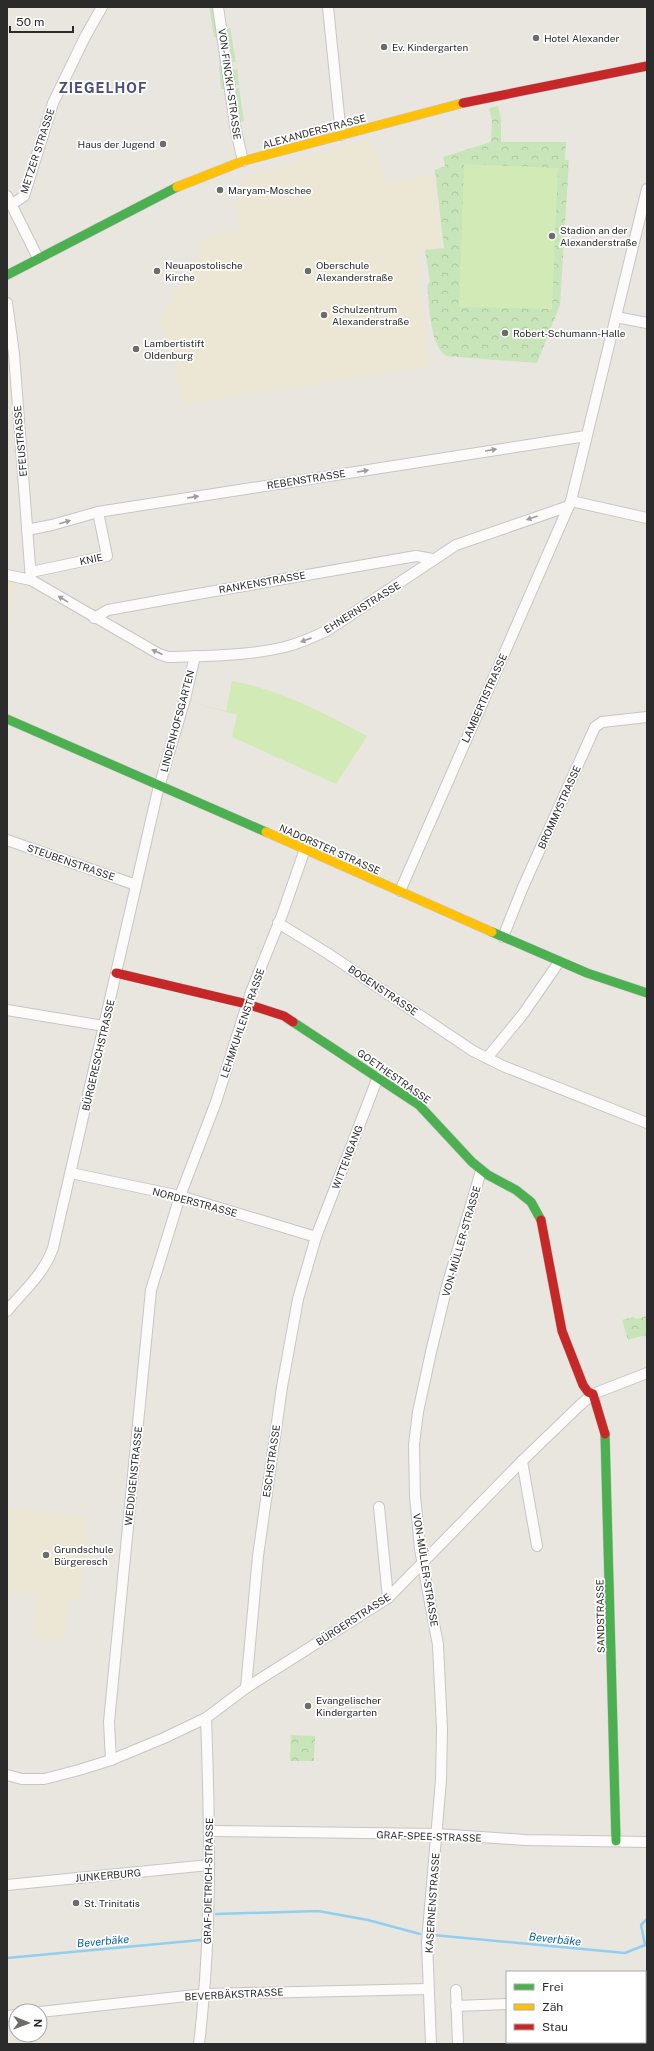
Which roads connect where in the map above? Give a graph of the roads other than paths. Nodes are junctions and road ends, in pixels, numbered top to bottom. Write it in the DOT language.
graph roads {
  1 [pos="102,7"];
  2 [pos="218,7"];
  3 [pos="328,7"];
  4 [pos="647,66"];
  5 [pos="340,134"];
  6 [pos="243,161"];
  7 [pos="647,189"];
  8 [pos="9,201"];
  9 [pos="38,258"];
  10 [pos="7,275"];
  11 [pos="7,303"];
  12 [pos="616,316"];
  13 [pos="647,323"];
  14 [pos="586,436"];
  15 [pos="570,503"];
  16 [pos="98,512"];
  17 [pos="647,518"];
  18 [pos="27,530"];
  19 [pos="433,559"];
  20 [pos="7,575"];
  21 [pos="31,576"];
  22 [pos="94,618"];
  23 [pos="195,656"];
  24 [pos="647,717"];
  25 [pos="7,719"];
  26 [pos="159,786"];
  27 [pos="7,840"];
  28 [pos="305,849"];
  29 [pos="136,885"];
  30 [pos="400,891"];
  31 [pos="278,923"];
  32 [pos="503,937"];
  33 [pos="559,962"];
  34 [pos="116,974"];
  35 [pos="647,993"];
  36 [pos="247,1004"];
  37 [pos="7,1010"];
  38 [pos="104,1026"];
  39 [pos="487,1058"];
  40 [pos="378,1077"];
  41 [pos="647,1123"];
  42 [pos="481,1171"];
  43 [pos="71,1173"];
  44 [pos="180,1196"];
  45 [pos="316,1237"];
  46 [pos="7,1311"];
  47 [pos="647,1373"];
  48 [pos="593,1394"];
  49 [pos="522,1461"];
  50 [pos="380,1507"];
  51 [pos="537,1546"];
  52 [pos="424,1564"];
  53 [pos="388,1598"];
  54 [pos="246,1688"];
  55 [pos="206,1718"];
  56 [pos="111,1760"];
  57 [pos="7,1775"];
  58 [pos="210,1832"];
  59 [pos="437,1834"];
  60 [pos="616,1841"];
  61 [pos="647,1842"];
  62 [pos="209,1866"];
  63 [pos="7,1885"];
  64 [pos="428,1989"];
  65 [pos="456,1990"];
  66 [pos="205,1994"];
  67 [pos="506,2004"];
  68 [pos="456,2006"];
  69 [pos="48,2011"];
  70 [pos="200,2044"];
  71 [pos="431,2044"];
  72 [pos="458,2044"];
  1 -- 8 [label="street, METZER STRASSE"];
  2 -- 6 [label="street, VON-FINCKH-STRASSE"];
  3 -- 5 [label="street"];
  4 -- 5 [label="street, ALEXANDERSTRASSE"];
  5 -- 6 [label="street, ALEXANDERSTRASSE"];
  6 -- 9 [label="street, ALEXANDERSTRASSE"];
  7 -- 12 [label="street, LAMBERTISTRASSE"];
  8 -- 9 [label="street"];
  9 -- 10 [label="street, ALEXANDERSTRASSE"];
  11 -- 18 [label="street, EFEUSTRASSE"];
  12 -- 13 [label="street"];
  12 -- 14 [label="street, LAMBERTISTRASSE"];
  14 -- 15 [label="street, LAMBERTISTRASSE"];
  16 -- 14 [label="street, REBENSTRASSE, one-way"];
  15 -- 17 [label="street"];
  15 -- 19 [label="street, EHNERNSTRASSE, one-way"];
  15 -- 30 [label="street, LAMBERTISTRASSE"];
  18 -- 16 [label="street, REBENSTRASSE, one-way"];
  16 -- 21 [label="street, KNIE"];
  18 -- 21 [label="street, EFEUSTRASSE"];
  19 -- 22 [label="street, RANKENSTRASSE"];
  19 -- 23 [label="street, EHNERNSTRASSE, one-way"];
  20 -- 21 [label="street, EHNERNSTRASSE"];
  22 -- 21 [label="street, EHNERNSTRASSE, one-way"];
  23 -- 22 [label="street, EHNERNSTRASSE, one-way"];
  23 -- 26 [label="street, LINDENHOFSGARTEN"];
  24 -- 32 [label="street, BROMMYSTRASSE"];
  25 -- 26 [label="street, NADORSTER STRASSE"];
  26 -- 28 [label="street, NADORSTER STRASSE"];
  26 -- 29 [label="street, BÜRGERESCHSTRASSE"];
  27 -- 29 [label="street, STEUBENSTRASSE"];
  28 -- 30 [label="street, NADORSTER STRASSE"];
  28 -- 31 [label="street, LEHMKUHLENSTRASSE"];
  29 -- 34 [label="street, BÜRGERESCHSTRASSE"];
  30 -- 32 [label="street, NADORSTER STRASSE"];
  31 -- 36 [label="street, LEHMKUHLENSTRASSE"];
  31 -- 39 [label="street, BOGENSTRASSE"];
  32 -- 33 [label="street, NADORSTER STRASSE"];
  33 -- 35 [label="street, NADORSTER STRASSE"];
  33 -- 39 [label="street"];
  34 -- 36 [label="street, GOETHESTRASSE"];
  34 -- 38 [label="street, BÜRGERESCHSTRASSE"];
  36 -- 40 [label="street, GOETHESTRASSE"];
  36 -- 44 [label="street, LEHMKUHLENSTRASSE"];
  37 -- 38 [label="street"];
  38 -- 43 [label="street, BÜRGERESCHSTRASSE"];
  39 -- 41 [label="street, BOGENSTRASSE"];
  40 -- 42 [label="street, GOETHESTRASSE"];
  40 -- 45 [label="street, WITTENGANG"];
  42 -- 48 [label="street, GOETHESTRASSE"];
  42 -- 52 [label="street, VON-MÜLLER-STRASSE"];
  43 -- 44 [label="street, NORDERSTRASSE"];
  43 -- 46 [label="street, BÜRGERESCHSTRASSE"];
  44 -- 45 [label="street, NORDERSTRASSE"];
  44 -- 56 [label="street, WEDDIGENSTRASSE"];
  45 -- 54 [label="street, ESCHSTRASSE"];
  47 -- 48 [label="street, BÜRGERSTRASSE"];
  48 -- 49 [label="street, BÜRGERSTRASSE"];
  48 -- 60 [label="street, SANDSTRASSE"];
  49 -- 51 [label="street"];
  49 -- 52 [label="street, BÜRGERSTRASSE"];
  50 -- 53 [label="street"];
  52 -- 53 [label="street, BÜRGERSTRASSE"];
  52 -- 59 [label="street, VON-MÜLLER-STRASSE"];
  53 -- 54 [label="street, BÜRGERSTRASSE"];
  54 -- 55 [label="street, BÜRGERSTRASSE"];
  55 -- 56 [label="street, BÜRGERSTRASSE"];
  55 -- 58 [label="street, GRAF-DIETRICH-STRASSE"];
  56 -- 57 [label="street, BÜRGERSTRASSE"];
  58 -- 59 [label="street, GRAF-SPEE-STRASSE"];
  58 -- 62 [label="street, GRAF-DIETRICH-STRASSE"];
  59 -- 60 [label="street, GRAF-SPEE-STRASSE"];
  59 -- 64 [label="street, KASERNENSTRASSE"];
  60 -- 61 [label="street, GRAF-SPEE-STRASSE"];
  62 -- 63 [label="street, JUNKERBURG"];
  62 -- 66 [label="street, GRAF-DIETRICH-STRASSE"];
  64 -- 66 [label="street, BEVERBÄKSTRASSE"];
  64 -- 71 [label="street, KASERNENSTRASSE"];
  65 -- 68 [label="street"];
  66 -- 69 [label="street, BEVERBÄKSTRASSE"];
  66 -- 70 [label="street, GRAF-DIETRICH-STRASSE"];
  67 -- 68 [label="street"];
  68 -- 72 [label="street"];
}
